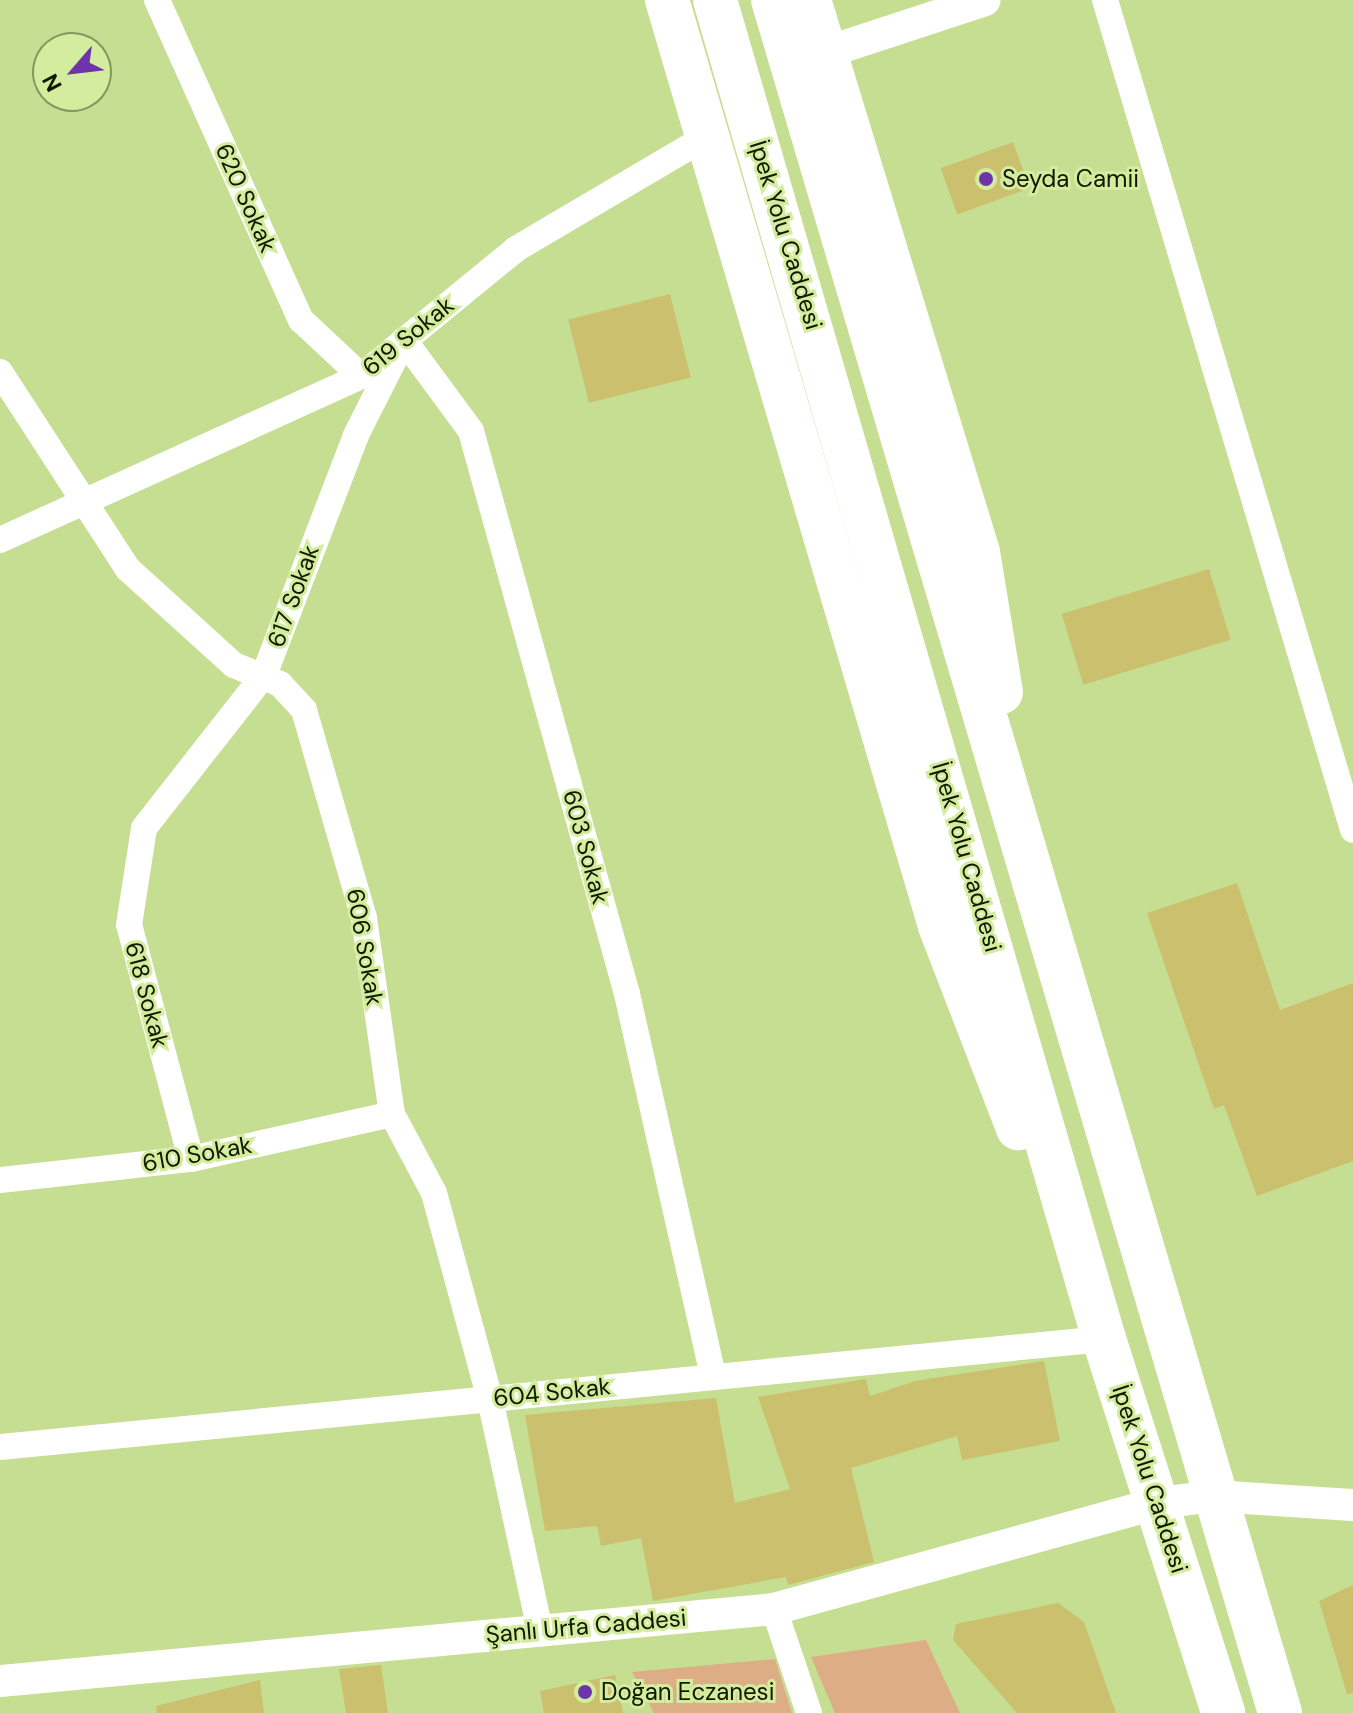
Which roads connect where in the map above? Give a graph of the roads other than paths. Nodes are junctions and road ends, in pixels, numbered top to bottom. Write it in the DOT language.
graph roads {
  1 [pos="157,0"];
  2 [pos="667,0"];
  3 [pos="715,0"];
  4 [pos="773,0"];
  5 [pos="809,0"];
  6 [pos="985,0"];
  7 [pos="1105,0"];
  8 [pos="824,53"];
  9 [pos="708,136"];
  10 [pos="404,340"];
  11 [pos="0,372"];
  12 [pos="361,376"];
  13 [pos="82,503"];
  14 [pos="0,540"];
  15 [pos="264,675"];
  16 [pos="144,828"];
  17 [pos="1353,830"];
  18 [pos="1032,884"];
  19 [pos="392,1114"];
  20 [pos="191,1159"];
  21 [pos="0,1180"];
  22 [pos="1104,1339"];
  23 [pos="713,1376"];
  24 [pos="490,1399"];
  25 [pos="0,1447"];
  26 [pos="1213,1496"];
  27 [pos="1159,1503"];
  28 [pos="1353,1505"];
  29 [pos="774,1609"];
  30 [pos="540,1631"];
  31 [pos="0,1681"];
  32 [pos="809,1713"];
  33 [pos="1223,1713"];
  34 [pos="1280,1713"];
  1 -- 12 [label="street, 620 Sokak"];
  2 -- 9 [label="highway"];
  3 -- 22 [label="highway, İpek Yolu Caddesi"];
  4 -- 18 [label="highway"];
  5 -- 8 [label="highway"];
  6 -- 8 [label="street"];
  7 -- 17 [label="street"];
  8 -- 18 [label="highway"];
  9 -- 10 [label="street, 619 Sokak"];
  9 -- 22 [label="highway"];
  10 -- 12 [label="street, 619 Sokak"];
  10 -- 15 [label="street, 617 Sokak"];
  10 -- 23 [label="street, 603 Sokak"];
  11 -- 13 [label="street, 606 Sokak"];
  12 -- 13 [label="street, 619 Sokak"];
  13 -- 14 [label="street, 619 Sokak"];
  13 -- 15 [label="street, 606 Sokak"];
  15 -- 16 [label="street, 617 Sokak"];
  15 -- 19 [label="street, 606 Sokak"];
  16 -- 20 [label="street, 618 Sokak"];
  18 -- 26 [label="highway"];
  19 -- 20 [label="street, 610 Sokak"];
  19 -- 24 [label="street, 606 Sokak"];
  20 -- 21 [label="street, 610 Sokak"];
  22 -- 23 [label="street, 604 Sokak"];
  22 -- 27 [label="highway, İpek Yolu Caddesi"];
  23 -- 24 [label="street, 604 Sokak"];
  24 -- 25 [label="street, 604 Sokak"];
  24 -- 30 [label="street, 606 Sokak"];
  26 -- 27 [label="street, Şanlı Urfa Caddesi"];
  26 -- 28 [label="street, Şanlı Urfa Caddesi"];
  26 -- 34 [label="highway"];
  27 -- 29 [label="street, Şanlı Urfa Caddesi"];
  27 -- 33 [label="highway, İpek Yolu Caddesi"];
  29 -- 30 [label="street, Şanlı Urfa Caddesi"];
  29 -- 32 [label="street"];
  30 -- 31 [label="street, Şanlı Urfa Caddesi"];
}
